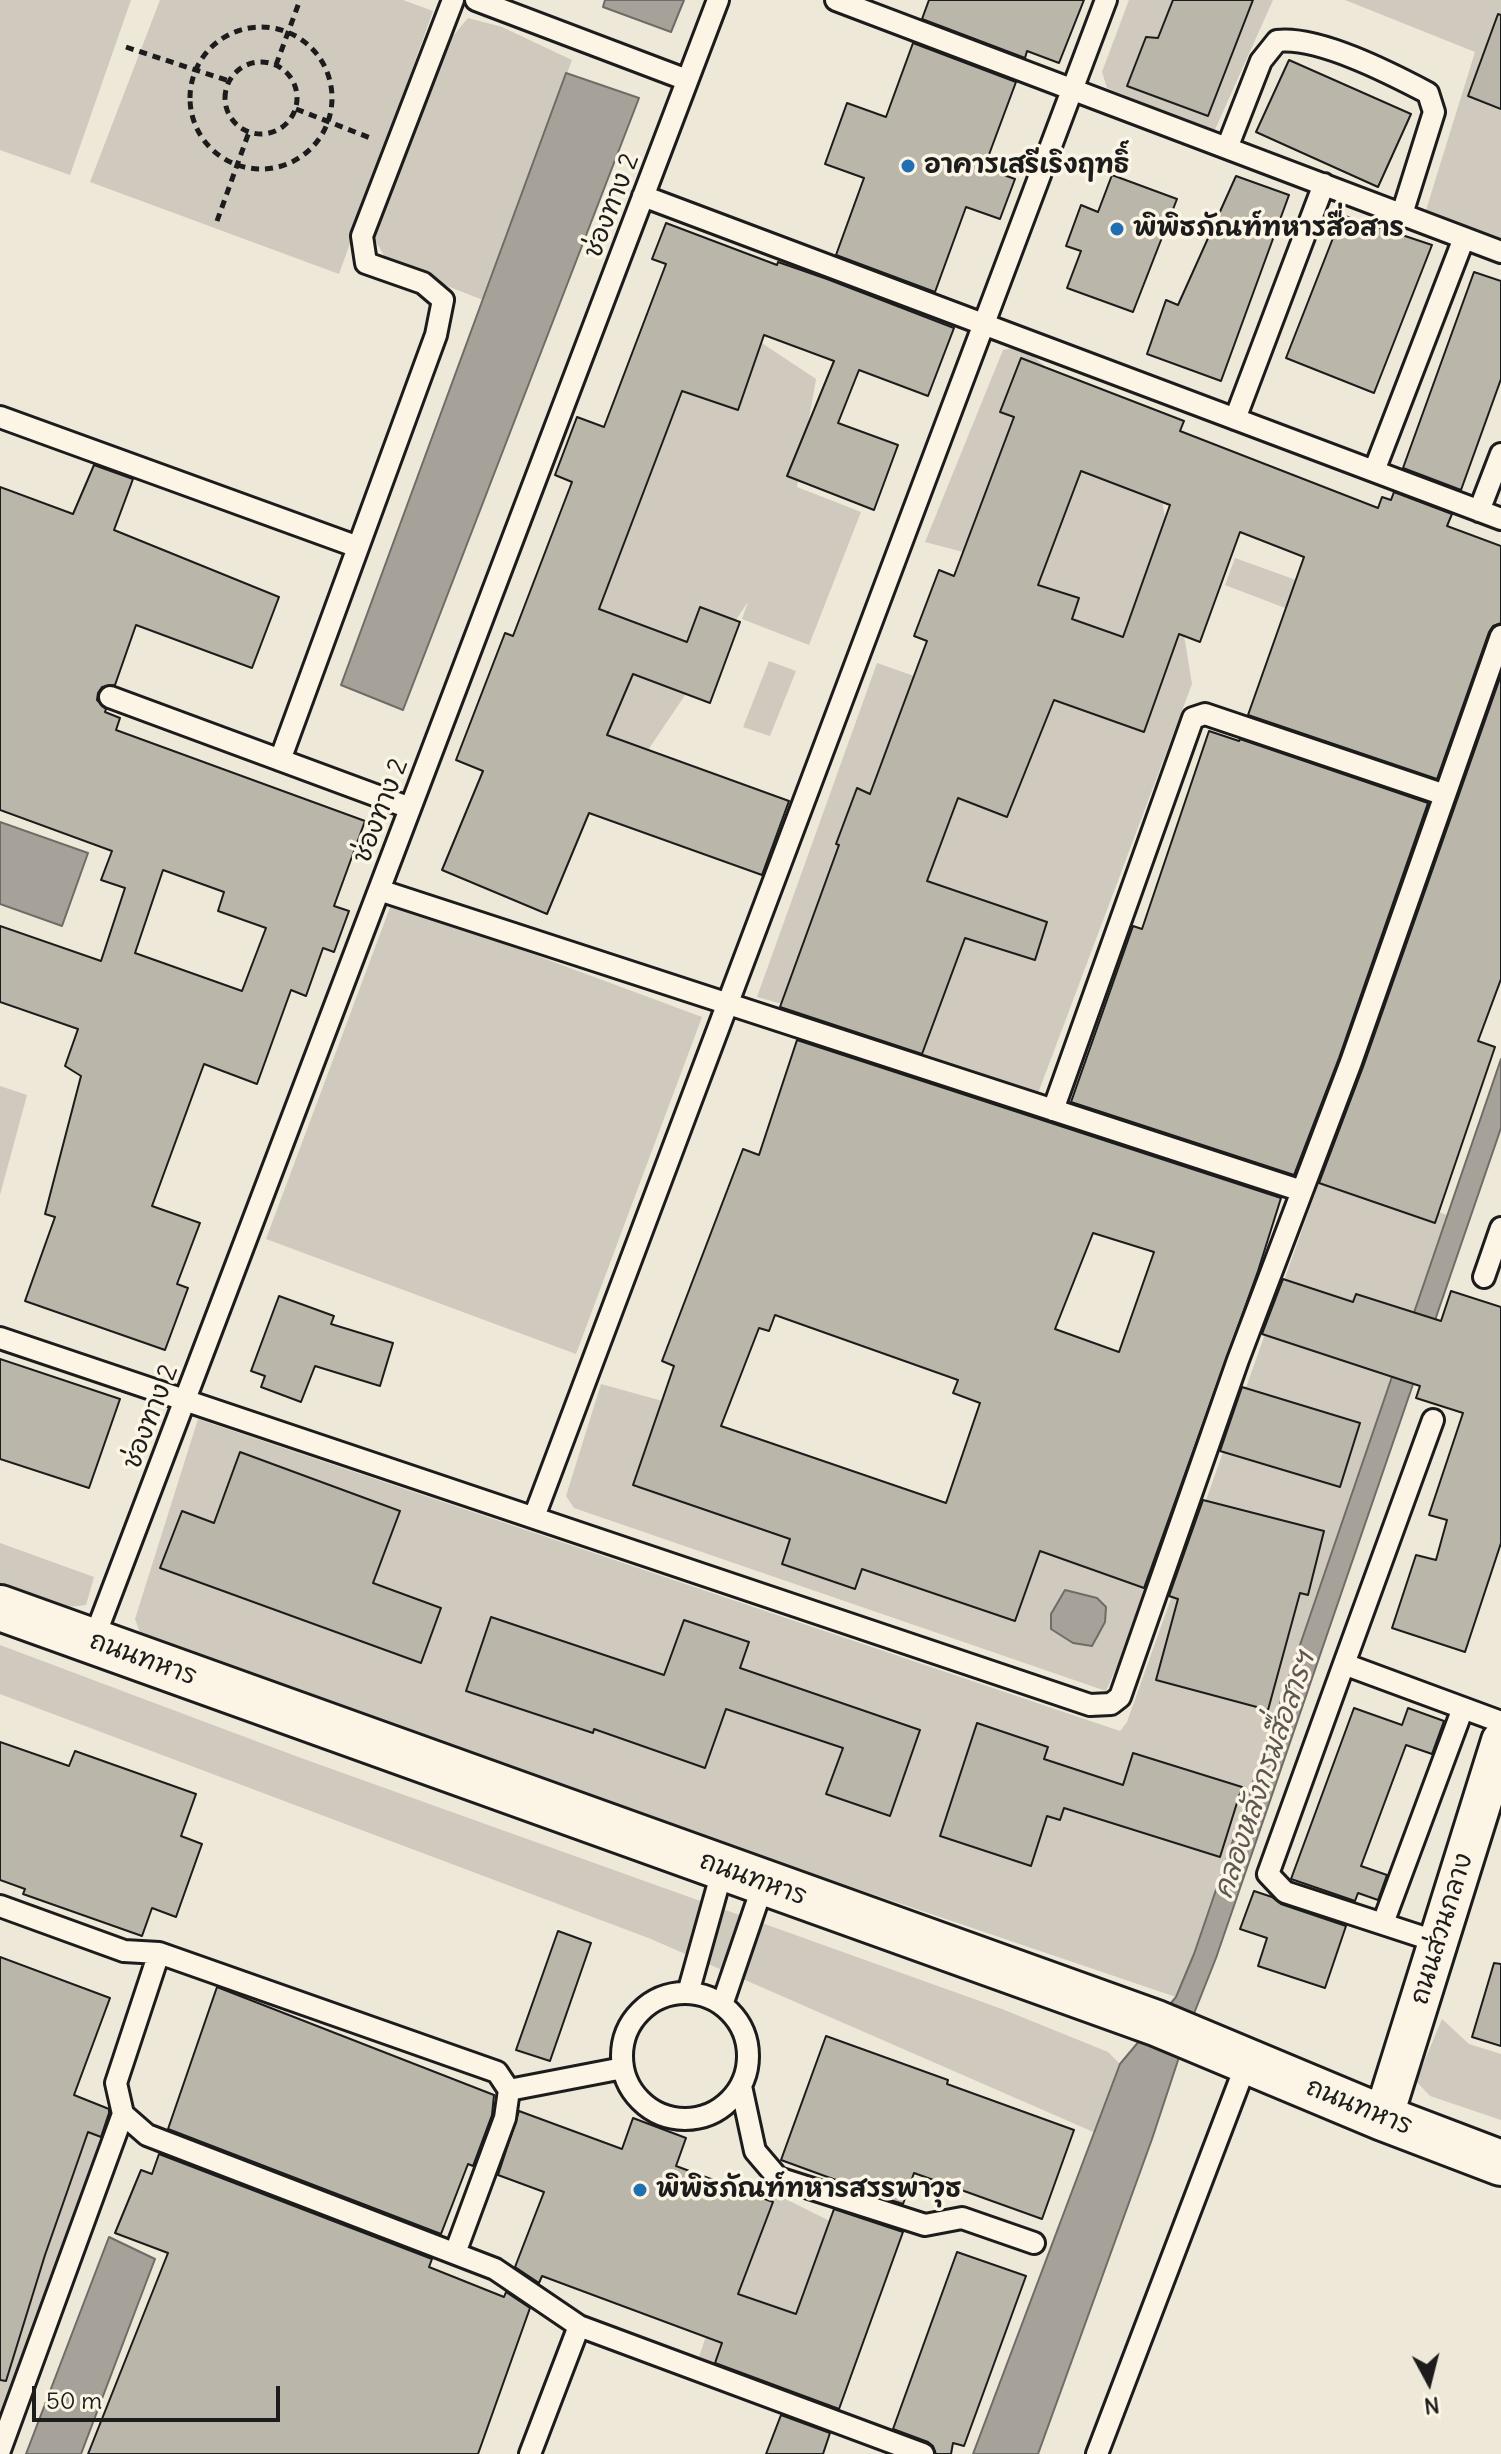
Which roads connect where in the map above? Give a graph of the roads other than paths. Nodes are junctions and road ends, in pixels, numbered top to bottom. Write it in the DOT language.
graph roads {
  1 [pos="453,0"];
  2 [pos="476,0"];
  3 [pos="718,0"];
  4 [pos="836,0"];
  5 [pos="1106,0"];
  6 [pos="687,80"];
  7 [pos="1072,90"];
  8 [pos="1227,148"];
  9 [pos="1324,184"];
  10 [pos="643,196"];
  11 [pos="1402,214"];
  12 [pos="1464,238"];
  13 [pos="1501,252"];
  14 [pos="983,325"];
  15 [pos="0,417"];
  16 [pos="1235,419"];
  17 [pos="1501,454"];
  18 [pos="1374,471"];
  19 [pos="1479,511"];
  20 [pos="1501,519"];
  21 [pos="358,547"];
  22 [pos="1501,636"];
  23 [pos="110,697"];
  24 [pos="280,760"];
  25 [pos="1445,795"];
  26 [pos="410,808"];
  27 [pos="379,890"];
  28 [pos="726,1003"];
  29 [pos="1053,1110"];
  30 [pos="1302,1191"];
  31 [pos="1501,1228"];
  32 [pos="1484,1277"];
  33 [pos="0,1338"];
  34 [pos="185,1399"];
  35 [pos="1433,1420"];
  36 [pos="534,1517"];
  37 [pos="0,1608"];
  38 [pos="93,1641"];
  39 [pos="1344,1664"];
  40 [pos="1463,1708"];
  41 [pos="1501,1722"];
  42 [pos="1501,1741"];
  43 [pos="723,1868"];
  44 [pos="764,1882"];
  45 [pos="0,1906"];
  46 [pos="1383,1923"];
  47 [pos="1438,1942"];
  48 [pos="159,1953"];
  49 [pos="688,1993"];
  50 [pos="722,2005"];
  51 [pos="1233,2056"];
  52 [pos="623,2068"];
  53 [pos="741,2086"];
  54 [pos="509,2090"];
  55 [pos="123,2114"];
  56 [pos="1383,2118"];
  57 [pos="1501,2163"];
  58 [pos="1034,2243"];
  59 [pos="455,2253"];
  60 [pos="579,2326"];
  61 [pos="0,2450"];
  62 [pos="530,2454"];
  63 [pos="923,2454"];
  64 [pos="1097,2454"];
  1 -- 21 [label="lane"];
  2 -- 6 [label="lane"];
  3 -- 6 [label="lane, ช่องทาง 2"];
  4 -- 7 [label="lane"];
  5 -- 7 [label="lane"];
  6 -- 10 [label="lane, ช่องทาง 2"];
  7 -- 8 [label="lane"];
  7 -- 14 [label="lane"];
  8 -- 9 [label="lane"];
  8 -- 11 [label="lane"];
  9 -- 11 [label="lane"];
  9 -- 16 [label="lane"];
  10 -- 14 [label="lane"];
  10 -- 26 [label="lane, ช่องทาง 2"];
  11 -- 12 [label="lane"];
  12 -- 13 [label="lane"];
  12 -- 18 [label="lane"];
  14 -- 16 [label="lane"];
  14 -- 28 [label="lane"];
  15 -- 21 [label="lane"];
  16 -- 18 [label="lane"];
  17 -- 19 [label="lane"];
  18 -- 19 [label="lane"];
  19 -- 20 [label="lane"];
  21 -- 24 [label="lane"];
  22 -- 25 [label="lane"];
  23 -- 24 [label="lane"];
  24 -- 26 [label="lane"];
  25 -- 29 [label="lane"];
  25 -- 30 [label="lane"];
  26 -- 27 [label="lane, ช่องทาง 2"];
  27 -- 28 [label="lane"];
  27 -- 34 [label="lane, ช่องทาง 2"];
  28 -- 29 [label="lane"];
  28 -- 36 [label="lane"];
  29 -- 30 [label="lane"];
  30 -- 36 [label="lane"];
  31 -- 32 [label="lane"];
  33 -- 34 [label="lane"];
  34 -- 36 [label="lane"];
  34 -- 38 [label="lane, ช่องทาง 2"];
  35 -- 39 [label="lane"];
  37 -- 38 [label="main road, ถนนทหาร"];
  38 -- 43 [label="main road, ถนนทหาร"];
  39 -- 40 [label="lane"];
  39 -- 46 [label="lane"];
  40 -- 41 [label="lane"];
  40 -- 46 [label="lane"];
  42 -- 47 [label="street, ถนนส่วนกลาง"];
  43 -- 44 [label="main road, ถนนทหาร"];
  43 -- 49 [label="lane"];
  44 -- 50 [label="lane"];
  44 -- 51 [label="main road, ถนนทหาร"];
  45 -- 48 [label="lane"];
  46 -- 47 [label="lane"];
  47 -- 56 [label="street, ถนนส่วนกลาง"];
  48 -- 54 [label="lane"];
  48 -- 55 [label="lane"];
  49 -- 50 [label="lane"];
  49 -- 52 [label="lane"];
  50 -- 53 [label="lane"];
  51 -- 56 [label="main road, ถนนทหาร"];
  51 -- 64 [label="lane"];
  52 -- 53 [label="lane"];
  52 -- 54 [label="lane"];
  53 -- 58 [label="lane"];
  54 -- 59 [label="lane"];
  55 -- 59 [label="lane"];
  55 -- 61 [label="lane"];
  56 -- 57 [label="main road, ถนนทหาร"];
  59 -- 60 [label="lane"];
  60 -- 62 [label="lane"];
  60 -- 63 [label="lane"];
}
